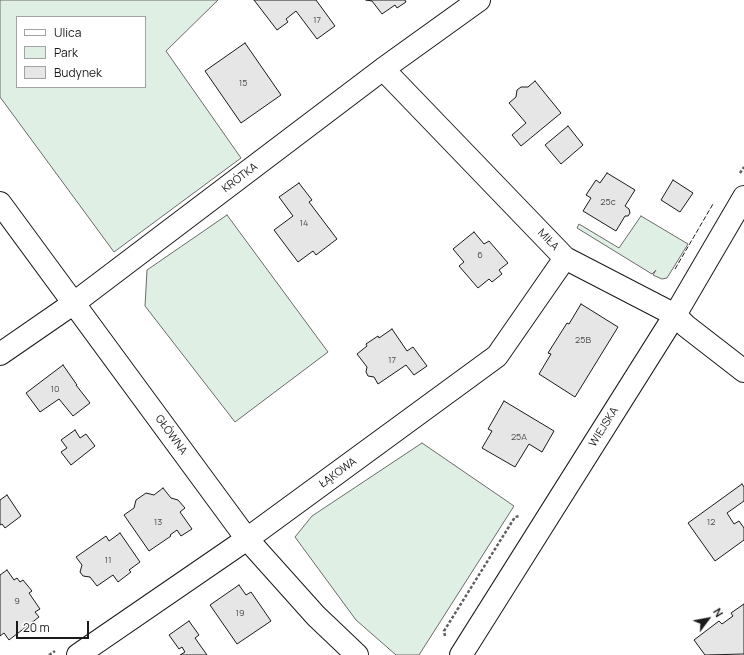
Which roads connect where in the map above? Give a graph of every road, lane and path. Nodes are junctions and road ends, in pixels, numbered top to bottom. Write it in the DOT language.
graph roads {
  1 [pos="479,0"];
  2 [pos="383,69"];
  3 [pos="744,197"];
  4 [pos="0,203"];
  5 [pos="565,258"];
  6 [pos="74,303"];
  7 [pos="675,315"];
  8 [pos="0,354"];
  9 [pos="744,371"];
  10 [pos="247,539"];
  11 [pos="78,655"];
  12 [pos="357,655"];
  13 [pos="461,655"];
  1 -- 2 [label="street, KRÓTKA"];
  2 -- 5 [label="street, MIŁA"];
  2 -- 6 [label="street, KRÓTKA"];
  3 -- 7 [label="street, WIEJSKA"];
  4 -- 6 [label="street, GŁÓWNA"];
  5 -- 7 [label="street, MIŁA"];
  5 -- 10 [label="street, ŁĄKOWA"];
  6 -- 8 [label="street, KRÓTKA"];
  6 -- 10 [label="street, GŁÓWNA"];
  7 -- 9 [label="street, MIŁA"];
  7 -- 13 [label="street, WIEJSKA"];
  10 -- 11 [label="street, ŁĄKOWA"];
  10 -- 12 [label="street, GŁÓWNA"];
}
